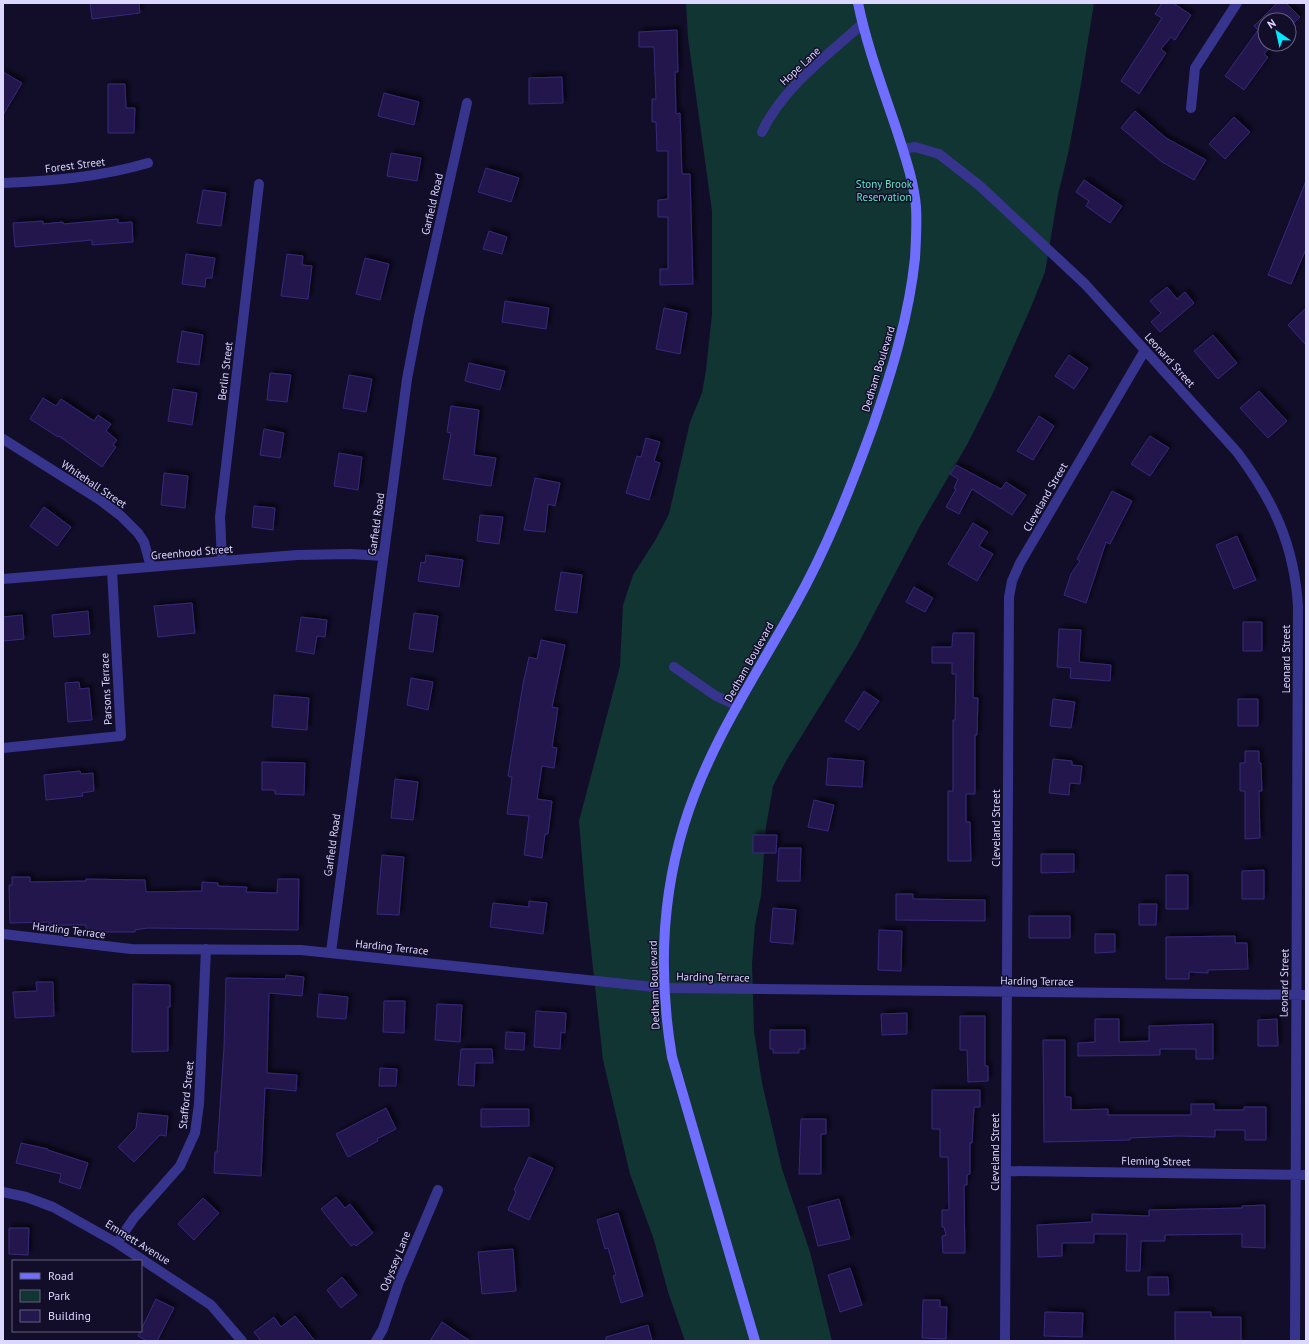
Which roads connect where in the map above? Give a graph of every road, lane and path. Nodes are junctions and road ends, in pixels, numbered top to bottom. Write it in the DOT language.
graph roads {
  1 [pos="858,3"];
  2 [pos="1237,3"];
  3 [pos="862,24"];
  4 [pos="467,103"];
  5 [pos="1191,108"];
  6 [pos="762,132"];
  7 [pos="903,149"];
  8 [pos="148,163"];
  9 [pos="3,183"];
  10 [pos="259,184"];
  11 [pos="1145,350"];
  12 [pos="3,438"];
  13 [pos="383,556"];
  14 [pos="222,561"];
  15 [pos="151,567"];
  16 [pos="112,570"];
  17 [pos="3,579"];
  18 [pos="674,667"];
  19 [pos="738,706"];
  20 [pos="3,748"];
  21 [pos="1302,810"];
  22 [pos="3,934"];
  23 [pos="206,949"];
  24 [pos="331,952"];
  25 [pos="664,988"];
  26 [pos="1007,992"];
  27 [pos="1301,995"];
  28 [pos="1006,1171"];
  29 [pos="1295,1175"];
  30 [pos="1306,1175"];
  31 [pos="438,1190"];
  32 [pos="3,1192"];
  33 [pos="117,1242"];
  34 [pos="242,1341"];
  35 [pos="376,1341"];
  36 [pos="755,1341"];
  37 [pos="1005,1341"];
  38 [pos="1295,1341"];
  1 -- 3 [label="main road, Dedham Boulevard"];
  2 -- 5 [label="street"];
  3 -- 6 [label="street, Hope Lane"];
  3 -- 7 [label="main road, Dedham Boulevard"];
  4 -- 13 [label="street, Garfield Road"];
  7 -- 11 [label="street, Leonard Street"];
  7 -- 19 [label="main road, Dedham Boulevard"];
  8 -- 9 [label="street, Forest Street"];
  10 -- 14 [label="street, Berlin Street"];
  11 -- 21 [label="street, Leonard Street"];
  11 -- 26 [label="street, Cleveland Street"];
  12 -- 15 [label="street, Whitehall Street"];
  13 -- 14 [label="street, Greenhood Street"];
  13 -- 24 [label="street, Garfield Road"];
  14 -- 15 [label="street, Greenhood Street"];
  15 -- 16 [label="street, Greenhood Street"];
  16 -- 17 [label="street, Greenhood Street"];
  16 -- 20 [label="street, Parsons Terrace"];
  18 -- 19 [label="street"];
  19 -- 25 [label="main road, Dedham Boulevard"];
  21 -- 27 [label="street, Leonard Street"];
  22 -- 23 [label="street, Harding Terrace"];
  23 -- 24 [label="street, Harding Terrace"];
  23 -- 33 [label="street, Stafford Street"];
  24 -- 25 [label="street, Harding Terrace"];
  25 -- 26 [label="street, Harding Terrace"];
  25 -- 36 [label="main road, Dedham Boulevard"];
  26 -- 27 [label="street, Harding Terrace"];
  26 -- 28 [label="street, Cleveland Street"];
  27 -- 29 [label="street, Leonard Street"];
  28 -- 29 [label="street, Fleming Street"];
  28 -- 37 [label="street, Cleveland Street"];
  29 -- 30 [label="street, Fleming Street"];
  29 -- 38 [label="street, Leonard Street"];
  31 -- 35 [label="street, Odyssey Lane"];
  32 -- 33 [label="street, Emmett Avenue"];
  33 -- 34 [label="street, Emmett Avenue"];
}
